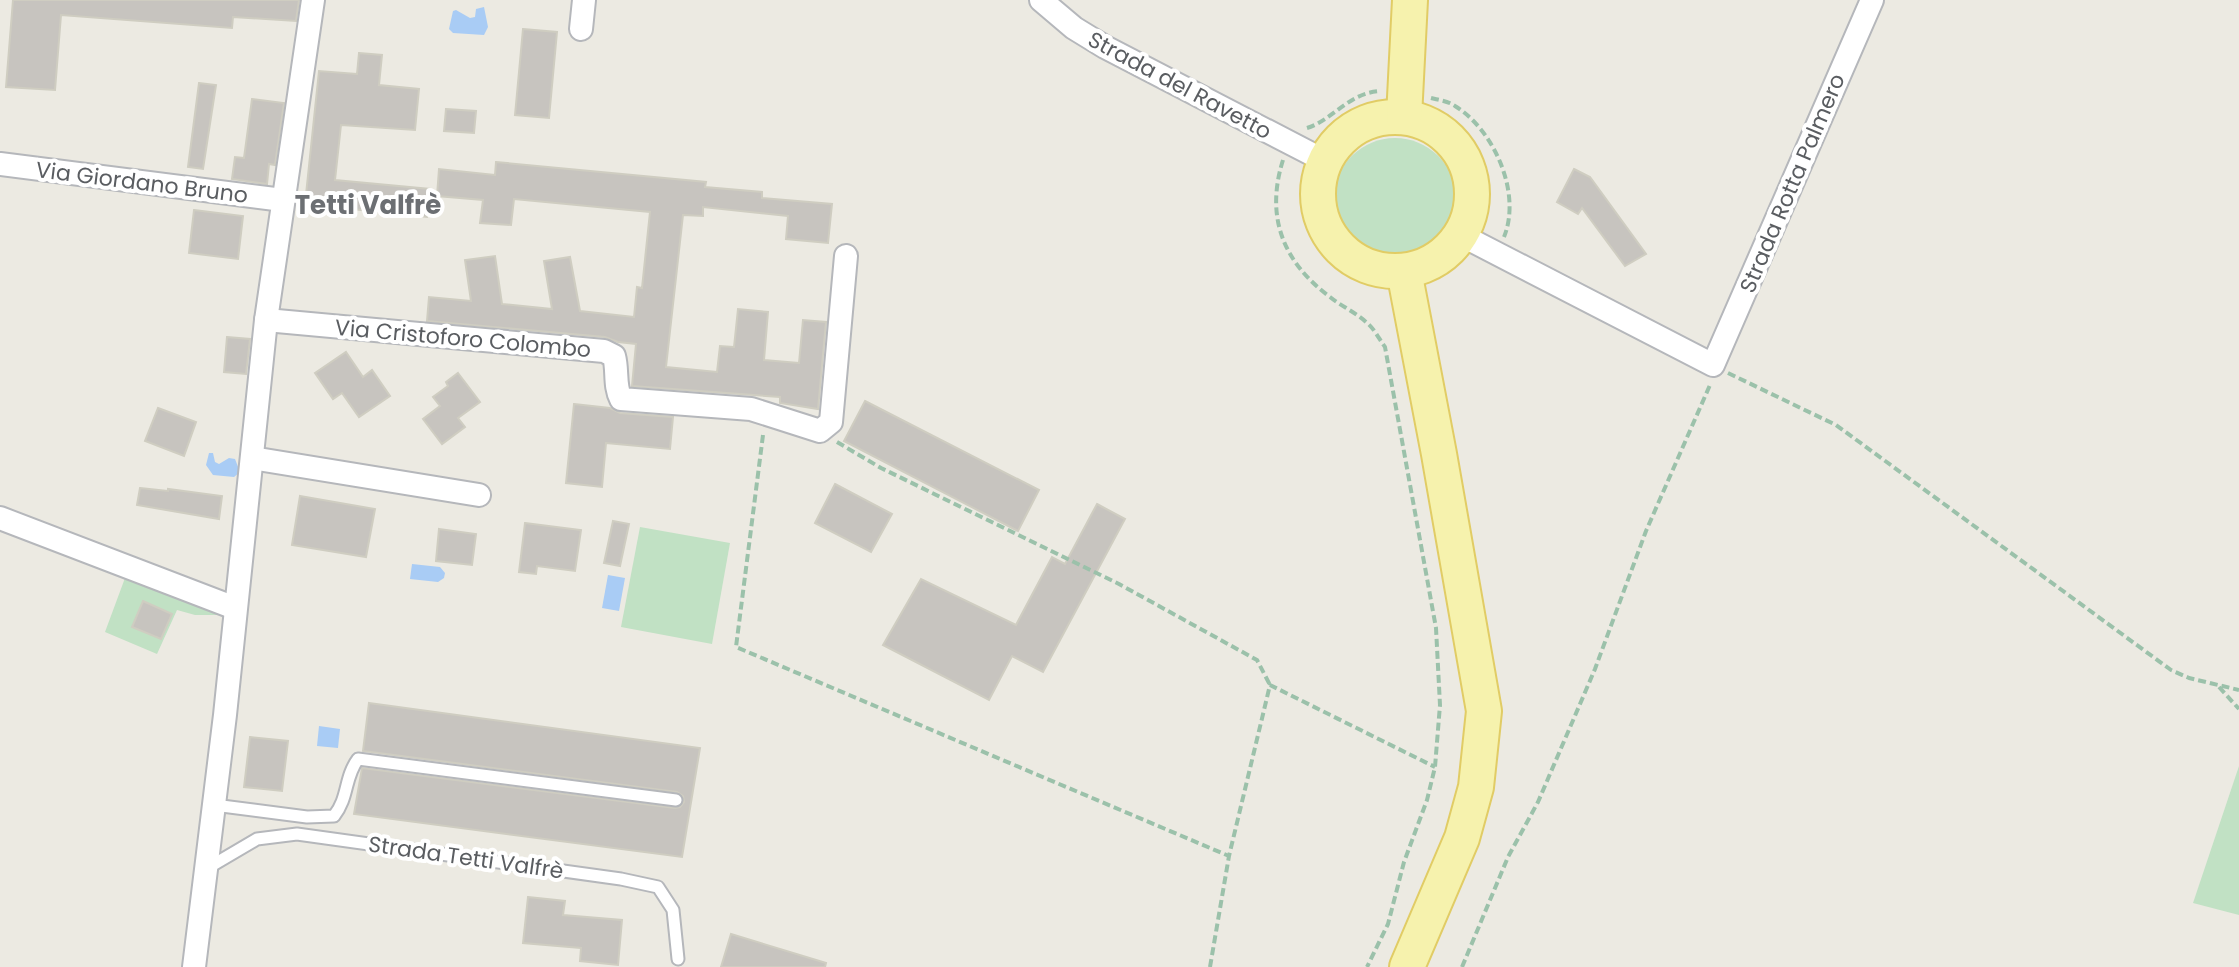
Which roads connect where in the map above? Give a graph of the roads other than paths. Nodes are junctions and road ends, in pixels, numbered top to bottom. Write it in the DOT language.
graph roads {
  1 [pos="313,0"];
  2 [pos="584,0"];
  3 [pos="1041,0"];
  4 [pos="1410,0"];
  5 [pos="1872,0"];
  6 [pos="581,29"];
  7 [pos="1404,103"];
  8 [pos="1325,161"];
  9 [pos="0,164"];
  10 [pos="283,200"];
  11 [pos="1461,235"];
  12 [pos="846,256"];
  13 [pos="1404,271"];
  14 [pos="266,320"];
  15 [pos="252,458"];
  16 [pos="479,495"];
  17 [pos="0,518"];
  18 [pos="235,608"];
  19 [pos="676,800"];
  20 [pos="214,805"];
  21 [pos="206,870"];
  22 [pos="678,959"];
  23 [pos="194,967"];
  24 [pos="1407,967"];
  1 -- 10 [label="street"];
  2 -- 6 [label="street"];
  3 -- 8 [label="street, Strada del Ravetto"];
  4 -- 7 [label="main road"];
  5 -- 11 [label="street, Strada Rotta Palmero"];
  7 -- 8 [label="main road"];
  7 -- 11 [label="main road"];
  8 -- 13 [label="main road"];
  9 -- 10 [label="street, Via Giordano Bruno"];
  10 -- 14 [label="street"];
  11 -- 13 [label="main road"];
  12 -- 14 [label="street, Via Cristoforo Colombo"];
  13 -- 24 [label="main road"];
  14 -- 15 [label="street"];
  15 -- 16 [label="street"];
  15 -- 18 [label="street"];
  17 -- 18 [label="street"];
  18 -- 20 [label="street"];
  19 -- 20 [label="lane"];
  20 -- 21 [label="street"];
  21 -- 22 [label="lane, Strada Tetti Valfrè"];
  21 -- 23 [label="street"];
}
